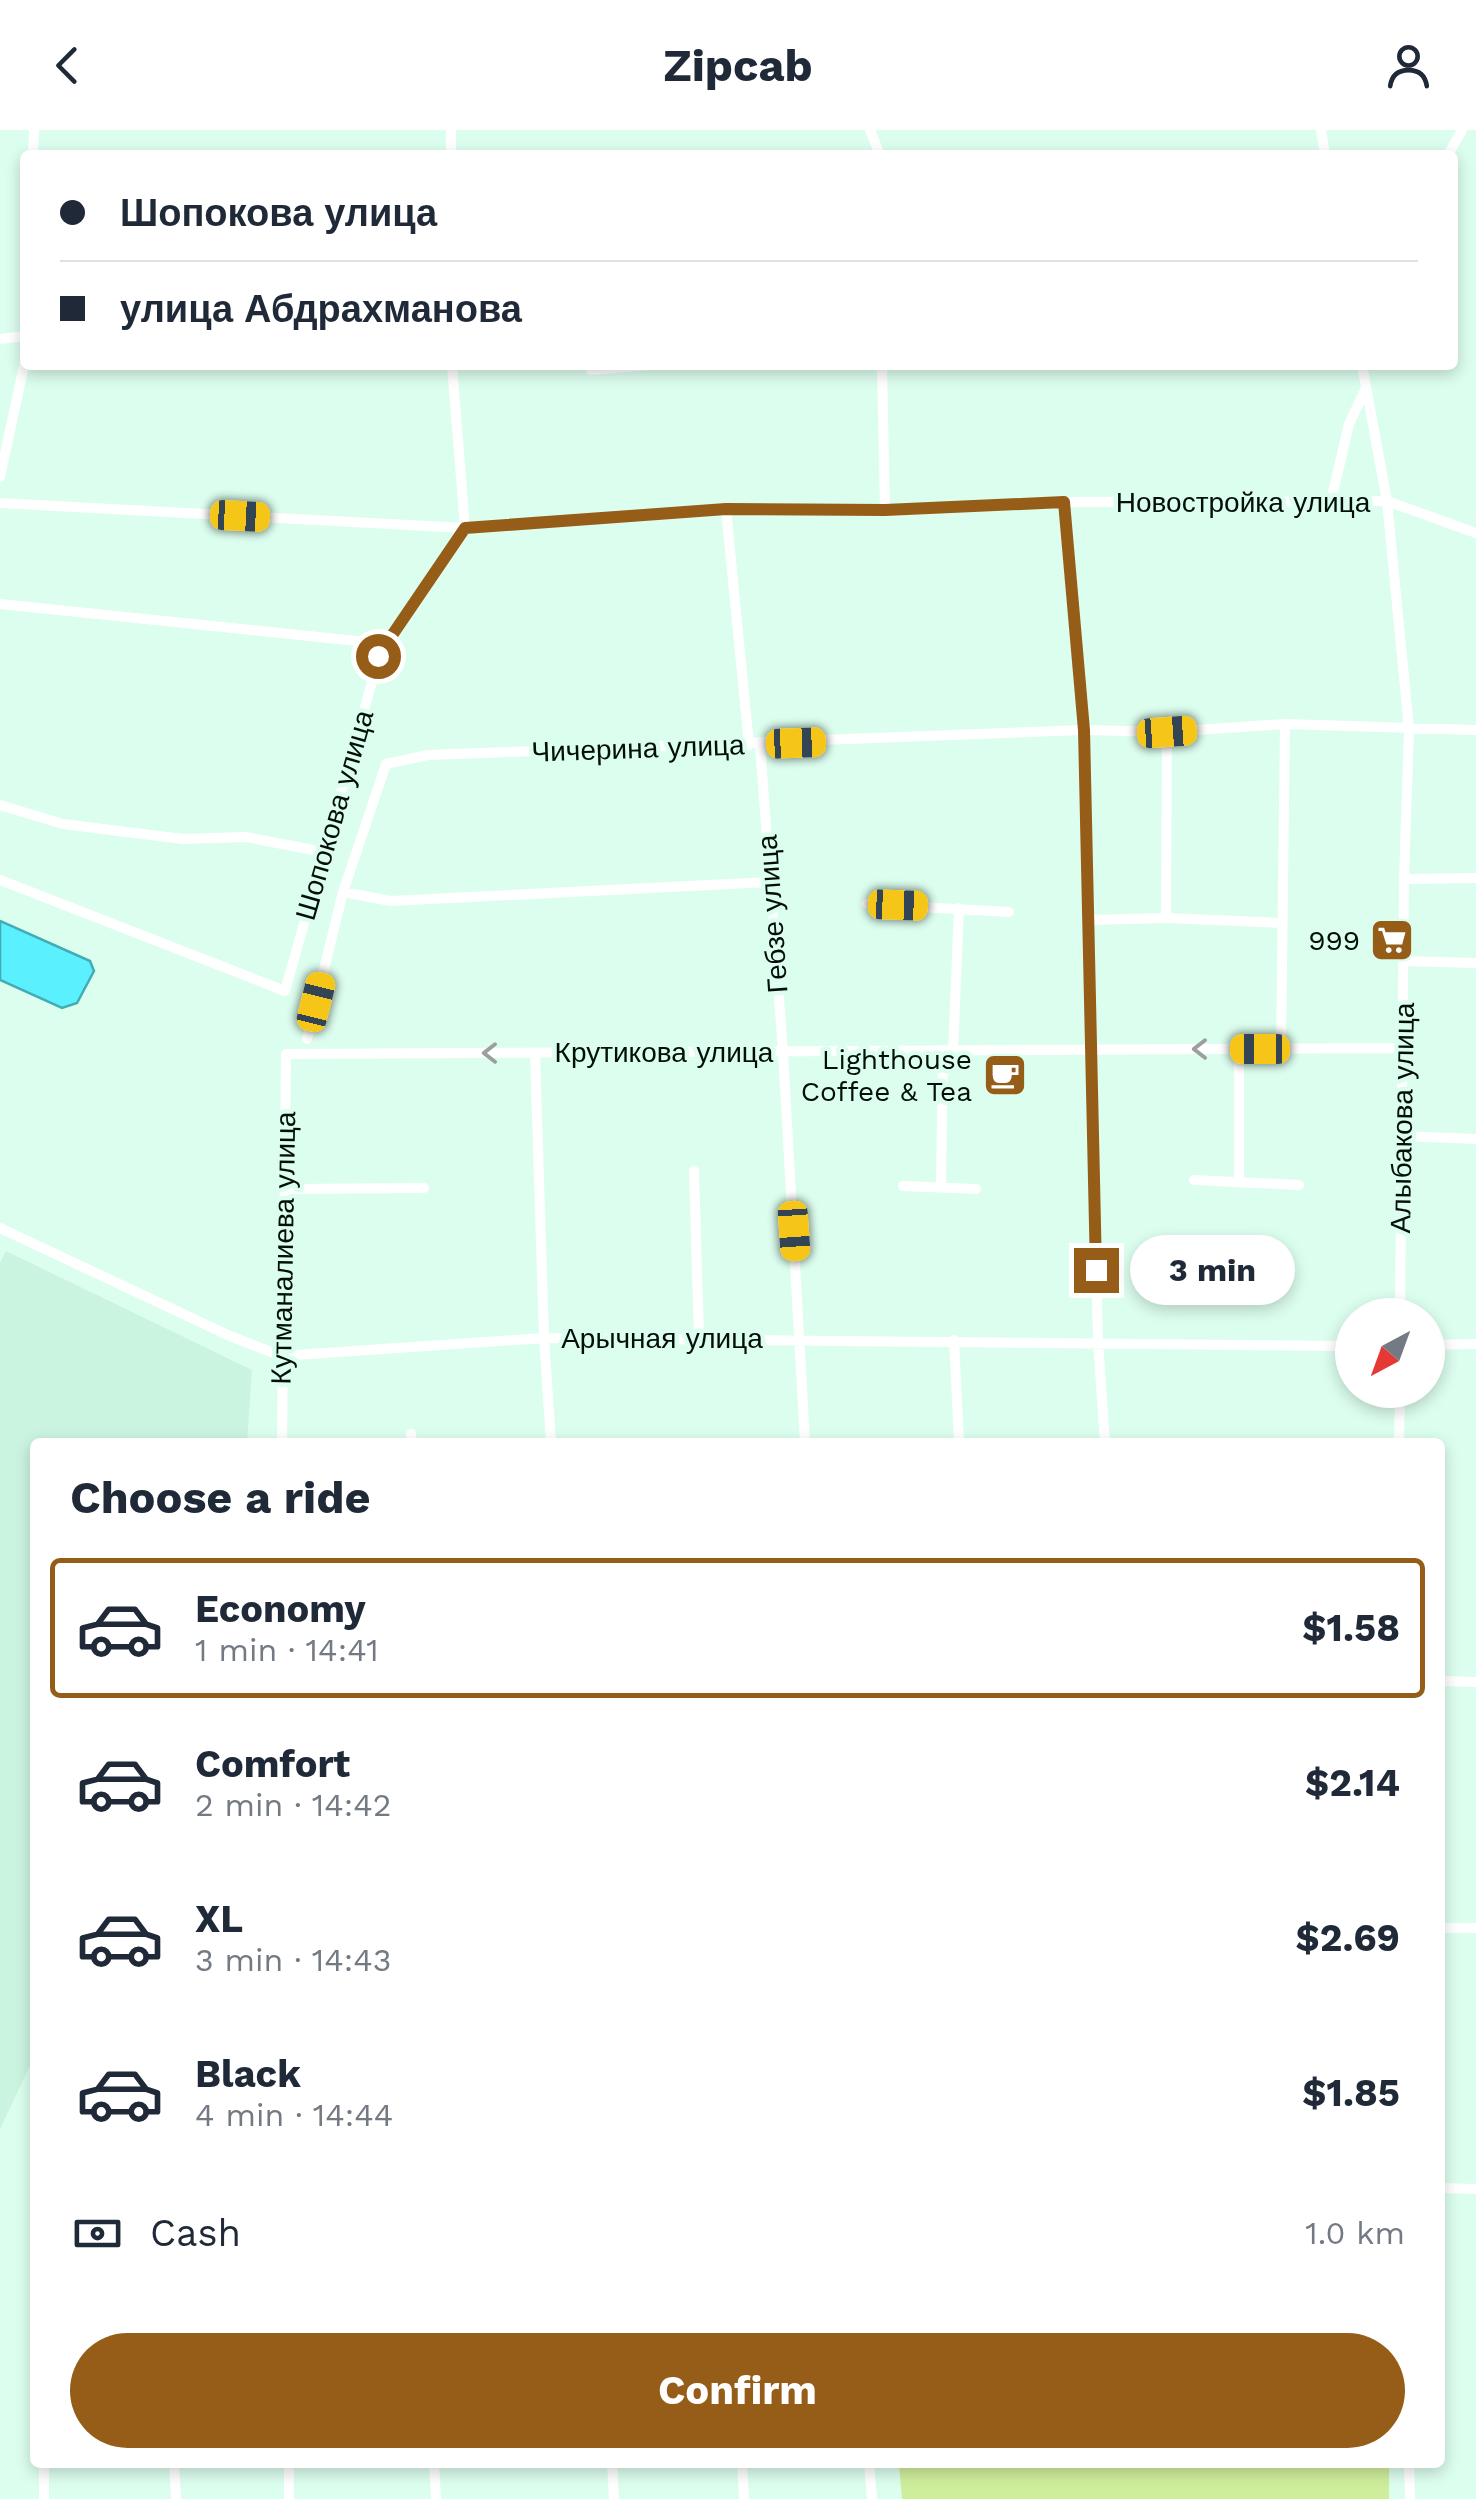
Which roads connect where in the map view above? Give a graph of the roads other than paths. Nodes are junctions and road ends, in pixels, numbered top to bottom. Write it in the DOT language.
graph roads {
  1 [pos="23,370"];
  2 [pos="452,370"];
  3 [pos="882,370"];
  4 [pos="1363,370"];
  5 [pos="1366,388"];
  6 [pos="0,477"];
  7 [pos="1331,501"];
  8 [pos="1388,501"];
  9 [pos="1064,502"];
  10 [pos="0,503"];
  11 [pos="726,509"];
  12 [pos="885,510"];
  13 [pos="465,528"];
  14 [pos="1476,533"];
  15 [pos="0,604"];
  16 [pos="386,644"];
  17 [pos="1285,724"];
  18 [pos="1408,729"];
  19 [pos="1084,730"];
  20 [pos="1476,730"];
  21 [pos="1167,732"];
  22 [pos="754,745"];
  23 [pos="0,806"];
  24 [pos="324,852"];
  25 [pos="1476,878"];
  26 [pos="1404,879"];
  27 [pos="0,880"];
  28 [pos="769,882"];
  29 [pos="343,892"];
  30 [pos="867,904"];
  31 [pos="959,908"];
  32 [pos="1008,912"];
  33 [pos="1166,918"];
  34 [pos="1088,920"];
  35 [pos="1281,923"];
  36 [pos="1403,961"];
  37 [pos="1476,963"];
  38 [pos="307,1038"];
  39 [pos="1402,1048"];
  40 [pos="1239,1049"];
  41 [pos="1281,1049"];
  42 [pos="1090,1050"];
  43 [pos="948,1051"];
  44 [pos="783,1052"];
  45 [pos="535,1053"];
  46 [pos="286,1054"];
  47 [pos="1402,1136"];
  48 [pos="1476,1139"];
  49 [pos="694,1172"];
  50 [pos="1194,1180"];
  51 [pos="1240,1182"];
  52 [pos="1299,1185"];
  53 [pos="903,1186"];
  54 [pos="941,1186"];
  55 [pos="424,1188"];
  56 [pos="284,1189"];
  57 [pos="976,1189"];
  58 [pos="0,1228"];
  59 [pos="1400,1298"];
  60 [pos="544,1338"];
  61 [pos="698,1338"];
  62 [pos="801,1338"];
  63 [pos="954,1340"];
  64 [pos="1098,1343"];
  65 [pos="1476,1344"];
  66 [pos="1445,1345"];
  67 [pos="1335,1346"];
  68 [pos="281,1356"];
  69 [pos="1400,1408"];
  70 [pos="282,1438"];
  71 [pos="551,1438"];
  72 [pos="805,1438"];
  73 [pos="959,1438"];
  74 [pos="1105,1438"];
  75 [pos="1400,1438"];
  76 [pos="1445,1681"];
  77 [pos="1476,1682"];
  78 [pos="1445,1928"];
  79 [pos="1476,1928"];
  80 [pos="1445,2188"];
  81 [pos="1476,2189"];
  82 [pos="44,2468"];
  83 [pos="174,2468"];
  84 [pos="289,2468"];
  85 [pos="434,2468"];
  86 [pos="612,2468"];
  87 [pos="742,2468"];
  88 [pos="869,2468"];
  89 [pos="1410,2468"];
  90 [pos="44,2499"];
  91 [pos="176,2499"];
  92 [pos="289,2499"];
  93 [pos="436,2499"];
  94 [pos="614,2499"];
  95 [pos="744,2499"];
  96 [pos="872,2499"];
  97 [pos="1410,2499"];
  1 -- 6 [label="street"];
  2 -- 13 [label="street"];
  3 -- 12 [label="street"];
  4 -- 5 [label="street, Алыбакова улица"];
  5 -- 7 [label="street"];
  5 -- 8 [label="street, Алыбакова улица"];
  7 -- 8 [label="street, Новостройка улица"];
  7 -- 9 [label="street, Новостройка улица"];
  8 -- 14 [label="street, Новостройка улица"];
  8 -- 18 [label="street, Алыбакова улица"];
  9 -- 12 [label="street, Новостройка улица"];
  9 -- 19 [label="street"];
  10 -- 13 [label="street, Новостройка улица"];
  11 -- 12 [label="street, Новостройка улица"];
  11 -- 13 [label="street, Новостройка улица"];
  11 -- 22 [label="street, Гебзе улица"];
  13 -- 16 [label="street, Шопокова улица"];
  15 -- 16 [label="street"];
  16 -- 24 [label="street, Шопокова улица"];
  17 -- 18 [label="street, Чичерина улица"];
  17 -- 21 [label="street, Чичерина улица"];
  17 -- 35 [label="street"];
  18 -- 20 [label="street, Чичерина улица"];
  18 -- 26 [label="street, Алыбакова улица"];
  19 -- 21 [label="street, Чичерина улица"];
  19 -- 22 [label="street, Чичерина улица"];
  19 -- 34 [label="street"];
  21 -- 33 [label="street"];
  22 -- 28 [label="street, Гебзе улица"];
  22 -- 29 [label="street, Чичерина улица"];
  23 -- 24 [label="street"];
  24 -- 27 [label="street, Шопокова улица"];
  25 -- 26 [label="street"];
  26 -- 36 [label="street, Алыбакова улица"];
  28 -- 29 [label="street"];
  28 -- 44 [label="street, Гебзе улица"];
  29 -- 38 [label="street, Чичерина улица"];
  30 -- 31 [label="street"];
  31 -- 32 [label="street"];
  31 -- 43 [label="street"];
  33 -- 34 [label="street"];
  33 -- 35 [label="street"];
  34 -- 42 [label="street"];
  35 -- 41 [label="street"];
  36 -- 37 [label="street"];
  36 -- 39 [label="street, Алыбакова улица"];
  39 -- 41 [label="street, Крутикова улица"];
  39 -- 47 [label="street, Алыбакова улица"];
  40 -- 41 [label="street, Крутикова улица"];
  40 -- 42 [label="street, Крутикова улица, one-way"];
  40 -- 51 [label="street"];
  42 -- 43 [label="street, Крутикова улица"];
  42 -- 64 [label="street"];
  43 -- 44 [label="street, Крутикова улица"];
  43 -- 54 [label="street"];
  44 -- 45 [label="street, Крутикова улица"];
  44 -- 62 [label="street, Гебзе улица"];
  45 -- 46 [label="street, Крутикова улица, one-way"];
  45 -- 60 [label="street"];
  46 -- 56 [label="street, Кутманалиева улица"];
  47 -- 48 [label="street"];
  47 -- 59 [label="street, Алыбакова улица"];
  49 -- 61 [label="street"];
  50 -- 51 [label="street"];
  51 -- 52 [label="street"];
  53 -- 54 [label="street"];
  54 -- 57 [label="street"];
  55 -- 56 [label="street"];
  56 -- 68 [label="street, Кутманалиева улица"];
  58 -- 68 [label="street, Арычная улица"];
  60 -- 61 [label="street, Арычная улица"];
  60 -- 68 [label="street, Арычная улица"];
  60 -- 71 [label="street"];
  61 -- 62 [label="street, Арычная улица"];
  62 -- 63 [label="street, Арычная улица"];
  62 -- 72 [label="street, Гебзе улица"];
  63 -- 64 [label="street, Арычная улица"];
  63 -- 73 [label="street"];
  64 -- 67 [label="street, Арычная улица"];
  64 -- 74 [label="street"];
  65 -- 66 [label="street"];
  68 -- 70 [label="street, Кутманалиева улица"];
  69 -- 75 [label="street"];
  76 -- 77 [label="street"];
  78 -- 79 [label="street"];
  80 -- 81 [label="street"];
  82 -- 90 [label="street"];
  83 -- 91 [label="street"];
  84 -- 92 [label="street"];
  85 -- 93 [label="street"];
  86 -- 94 [label="street"];
  87 -- 95 [label="street"];
  88 -- 96 [label="street"];
  89 -- 97 [label="street"];
}
